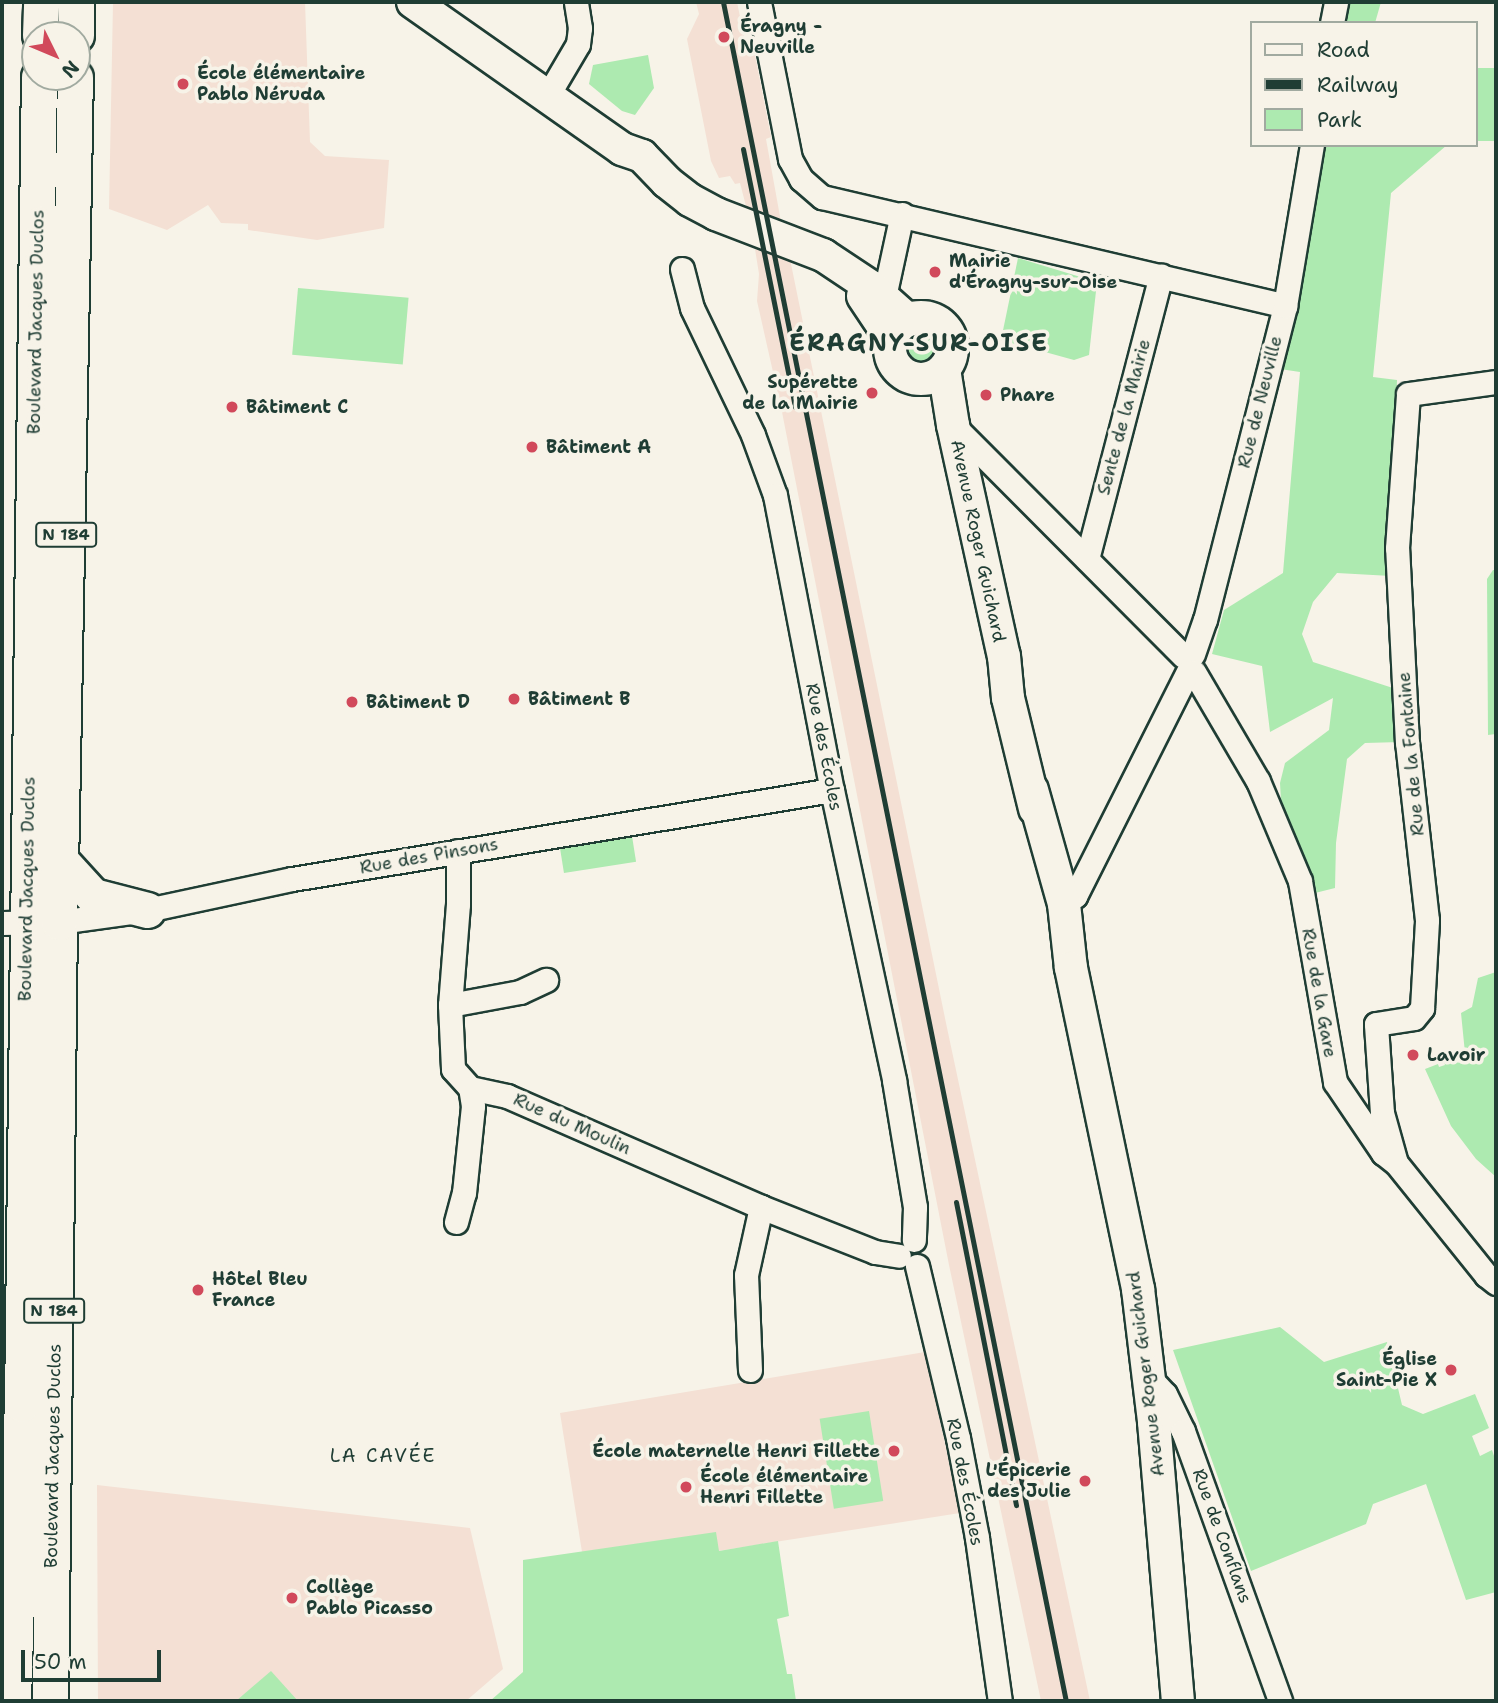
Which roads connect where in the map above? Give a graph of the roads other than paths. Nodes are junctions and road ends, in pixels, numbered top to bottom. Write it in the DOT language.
graph roads {
  1 [pos="41,2"];
  2 [pos="76,2"];
  3 [pos="413,2"];
  4 [pos="576,2"];
  5 [pos="760,2"];
  6 [pos="1336,2"];
  7 [pos="40,21"];
  8 [pos="76,21"];
  9 [pos="1332,21"];
  10 [pos="39,91"];
  11 [pos="75,91"];
  12 [pos="548,95"];
  13 [pos="1312,147"];
  14 [pos="622,149"];
  15 [pos="902,214"];
  16 [pos="682,269"];
  17 [pos="1160,275"];
  18 [pos="884,298"];
  19 [pos="1285,306"];
  20 [pos="900,329"];
  21 [pos="936,374"];
  22 [pos="1496,382"];
  23 [pos="953,425"];
  24 [pos="1087,559"];
  25 [pos="1189,664"];
  26 [pos="1030,779"];
  27 [pos="832,790"];
  28 [pos="458,851"];
  29 [pos="61,861"];
  30 [pos="1044,867"];
  31 [pos="1064,902"];
  32 [pos="147,910"];
  33 [pos="23,926"];
  34 [pos="1071,968"];
  35 [pos="546,980"];
  36 [pos="450,1005"];
  37 [pos="470,1088"];
  38 [pos="1396,1164"];
  39 [pos="761,1207"];
  40 [pos="456,1222"];
  41 [pos="910,1254"];
  42 [pos="1496,1283"];
  43 [pos="750,1370"];
  44 [pos="1149,1377"];
  45 [pos="12,1701"];
  46 [pos="50,1701"];
  47 [pos="1000,1701"];
  48 [pos="1178,1701"];
  49 [pos="1280,1701"];
  1 -- 7 [label="main road"];
  2 -- 8 [label="main road"];
  3 -- 12 [label="main road"];
  4 -- 12 [label="street"];
  5 -- 15 [label="street"];
  6 -- 9 [label="street"];
  10 -- 33 [label="main road, Boulevard Jacques Duclos / N 184"];
  11 -- 29 [label="main road, Boulevard Jacques Duclos / N 184"];
  12 -- 14 [label="main road"];
  13 -- 19 [label="street, Rue de Neuville"];
  14 -- 18 [label="main road"];
  14 -- 20 [label="main road"];
  15 -- 17 [label="street"];
  15 -- 18 [label="street"];
  16 -- 27 [label="street, Rue des Écoles"];
  17 -- 19 [label="street"];
  17 -- 24 [label="street, Sente de la Mairie"];
  18 -- 20 [label="main road"];
  19 -- 25 [label="street, Rue de Neuville"];
  20 -- 21 [label="main road"];
  20 -- 21 [label="main road"];
  21 -- 23 [label="main road, Avenue Roger Guichard"];
  22 -- 38 [label="street, Rue de la Fontaine"];
  23 -- 24 [label="street, Rue de la Gare"];
  23 -- 26 [label="main road, Avenue Roger Guichard"];
  24 -- 25 [label="street, Rue de la Gare"];
  25 -- 31 [label="street, Rue de Neuville"];
  25 -- 38 [label="street, Rue de la Gare"];
  26 -- 30 [label="main road, Avenue Roger Guichard"];
  26 -- 31 [label="main road, Avenue Roger Guichard"];
  27 -- 28 [label="street, Rue des Pinsons"];
  27 -- 41 [label="street, Rue des Écoles"];
  28 -- 32 [label="street, Rue des Pinsons"];
  28 -- 36 [label="street"];
  29 -- 32 [label="main road"];
  29 -- 33 [label="main road, Boulevard Jacques Duclos / N 184"];
  30 -- 31 [label="main road"];
  30 -- 34 [label="main road, Avenue Roger Guichard"];
  31 -- 34 [label="main road, Avenue Roger Guichard"];
  32 -- 33 [label="street, Rue des Pinsons"];
  33 -- 45 [label="main road, Boulevard Jacques Duclos / N 184"];
  33 -- 46 [label="main road, Boulevard Jacques Duclos / N 184"];
  34 -- 44 [label="main road, Avenue Roger Guichard"];
  35 -- 36 [label="street"];
  36 -- 37 [label="street"];
  37 -- 39 [label="street, Rue du Moulin"];
  37 -- 40 [label="street"];
  38 -- 42 [label="street, Rue de la Gare"];
  39 -- 41 [label="street, Rue du Moulin"];
  39 -- 43 [label="street"];
  41 -- 47 [label="street, Rue des Écoles"];
  44 -- 48 [label="main road, Avenue Roger Guichard"];
  44 -- 49 [label="street, Rue de Conflans"];
}
